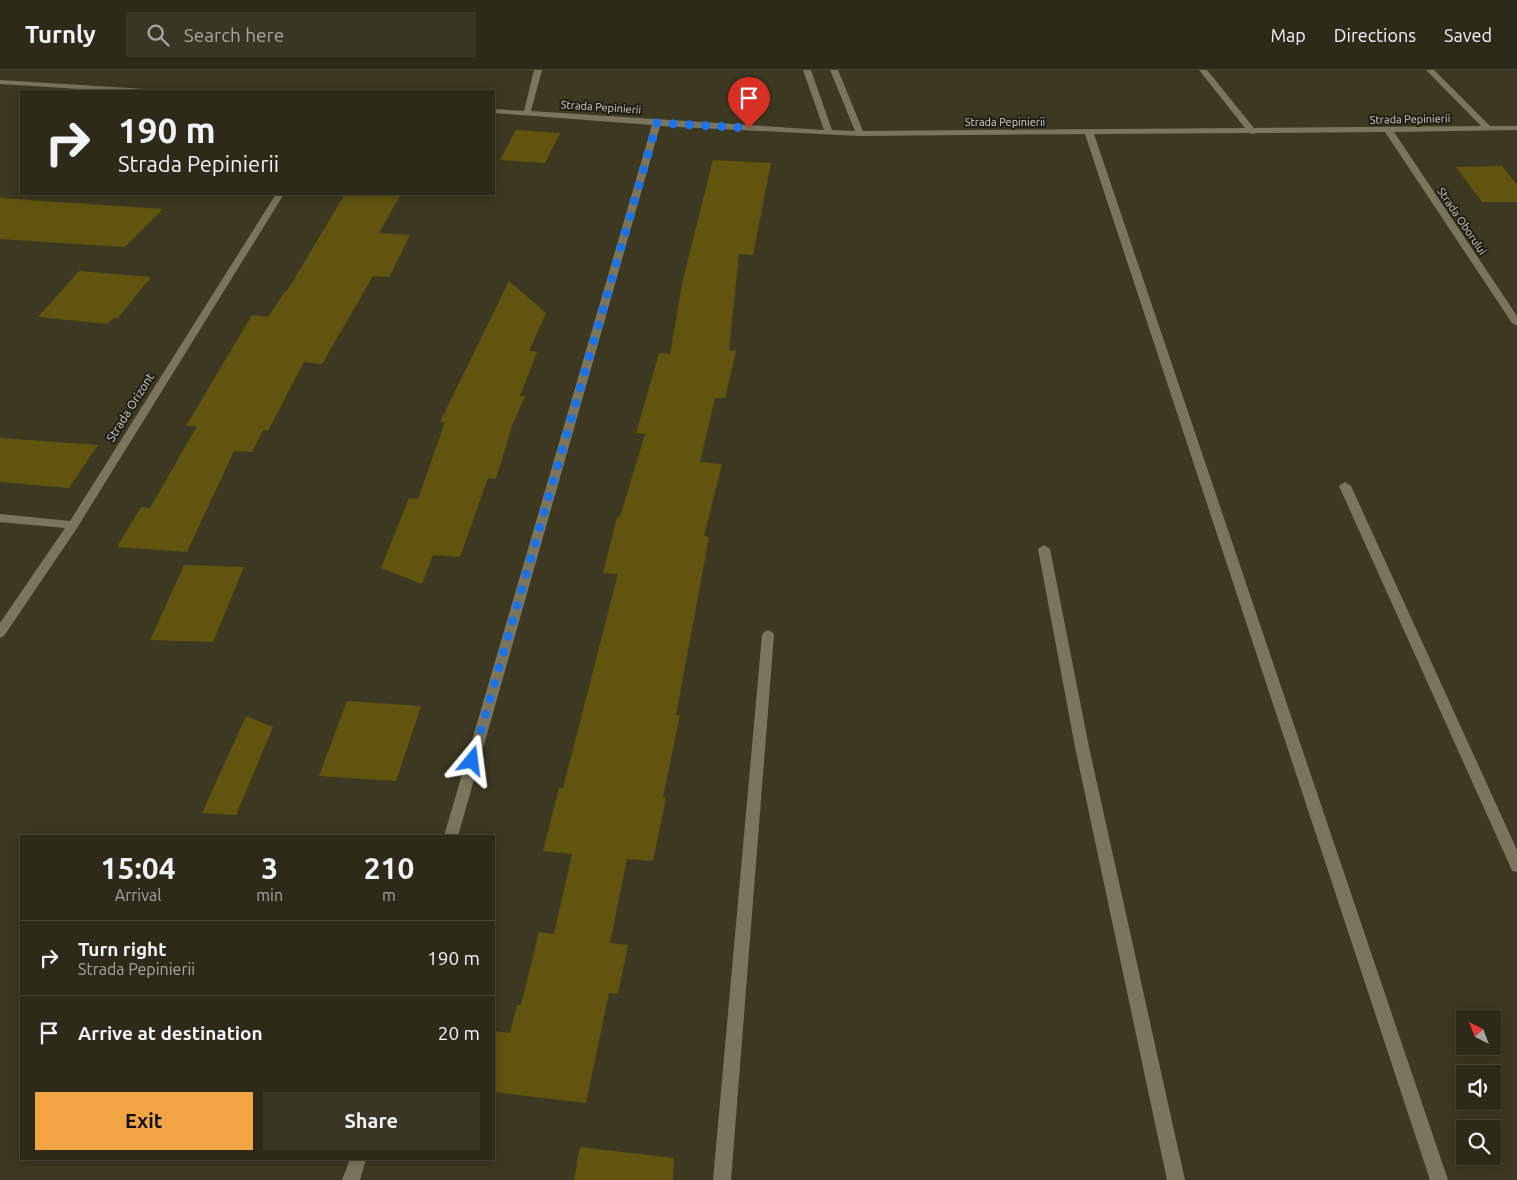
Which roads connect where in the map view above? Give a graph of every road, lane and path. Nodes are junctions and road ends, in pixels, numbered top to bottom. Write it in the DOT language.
graph roads {
  1 [pos="538,70"];
  2 [pos="806,70"];
  3 [pos="834,70"];
  4 [pos="1203,70"];
  5 [pos="1430,70"];
  6 [pos="0,82"];
  7 [pos="129,90"];
  8 [pos="495,111"];
  9 [pos="527,113"];
  10 [pos="657,123"];
  11 [pos="1517,128"];
  12 [pos="1489,129"];
  13 [pos="1389,131"];
  14 [pos="829,132"];
  15 [pos="1253,132"];
  16 [pos="1089,133"];
  17 [pos="860,134"];
  18 [pos="279,195"];
  19 [pos="1517,323"];
  20 [pos="1345,486"];
  21 [pos="0,518"];
  22 [pos="73,525"];
  23 [pos="1044,549"];
  24 [pos="0,633"];
  25 [pos="768,635"];
  26 [pos="451,835"];
  27 [pos="1517,866"];
  28 [pos="358,1160"];
  29 [pos="351,1180"];
  30 [pos="722,1180"];
  31 [pos="1176,1180"];
  32 [pos="1439,1180"];
  1 -- 9 [label="street"];
  2 -- 14 [label="street"];
  3 -- 17 [label="street"];
  4 -- 15 [label="street"];
  5 -- 12 [label="street"];
  6 -- 7 [label="street"];
  8 -- 9 [label="street, Strada Pepinierii"];
  9 -- 10 [label="street, Strada Pepinierii"];
  10 -- 14 [label="street, Strada Pepinierii"];
  10 -- 26 [label="street"];
  11 -- 12 [label="street, Strada Pepinierii"];
  12 -- 13 [label="street, Strada Pepinierii"];
  13 -- 15 [label="street, Strada Pepinierii"];
  13 -- 19 [label="street, Strada Oborului"];
  14 -- 17 [label="street, Strada Pepinierii"];
  15 -- 16 [label="street, Strada Pepinierii"];
  16 -- 17 [label="street, Strada Pepinierii"];
  16 -- 32 [label="street"];
  18 -- 22 [label="street, Strada Orizont"];
  20 -- 27 [label="street"];
  21 -- 22 [label="street"];
  22 -- 24 [label="street, Strada Orizont"];
  23 -- 31 [label="street"];
  25 -- 30 [label="street"];
  28 -- 29 [label="street"];
}
